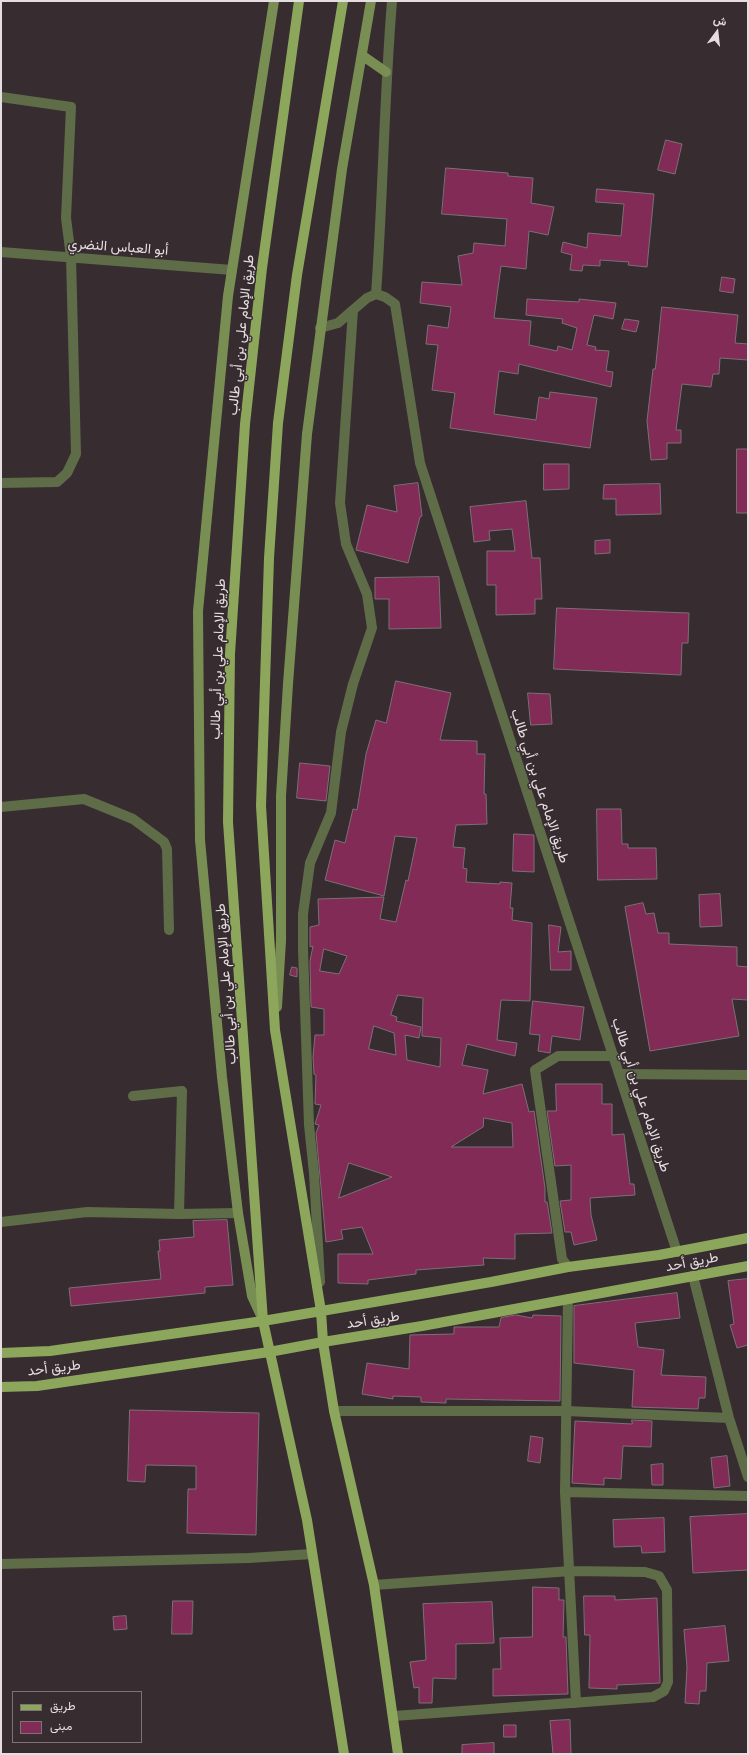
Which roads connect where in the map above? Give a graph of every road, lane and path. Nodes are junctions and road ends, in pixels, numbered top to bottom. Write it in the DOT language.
graph roads {
  1 [pos="274,1"];
  2 [pos="299,1"];
  3 [pos="343,1"];
  4 [pos="371,1"];
  5 [pos="392,1"];
  6 [pos="363,56"];
  7 [pos="386,72"];
  8 [pos="1,96"];
  9 [pos="1,252"];
  10 [pos="71,257"];
  11 [pos="232,270"];
  12 [pos="376,294"];
  13 [pos="353,310"];
  14 [pos="320,328"];
  15 [pos="1,483"];
  16 [pos="1,806"];
  17 [pos="169,930"];
  18 [pos="276,1030"];
  19 [pos="614,1056"];
  20 [pos="619,1074"];
  21 [pos="748,1075"];
  22 [pos="133,1096"];
  23 [pos="238,1213"];
  24 [pos="179,1214"];
  25 [pos="1,1222"];
  26 [pos="748,1238"];
  27 [pos="677,1252"];
  28 [pos="748,1266"];
  29 [pos="568,1267"];
  30 [pos="693,1276"];
  31 [pos="568,1299"];
  32 [pos="321,1311"];
  33 [pos="263,1321"];
  34 [pos="323,1342"];
  35 [pos="269,1352"];
  36 [pos="1,1353"];
  37 [pos="1,1387"];
  38 [pos="334,1411"];
  39 [pos="566,1411"];
  40 [pos="729,1418"];
  41 [pos="748,1477"];
  42 [pos="565,1492"];
  43 [pos="748,1496"];
  44 [pos="312,1554"];
  45 [pos="1,1564"];
  46 [pos="571,1571"];
  47 [pos="374,1585"];
  48 [pos="576,1703"];
  49 [pos="394,1716"];
  50 [pos="344,1754"];
  51 [pos="398,1754"];
  1 -- 11 [label="main road"];
  2 -- 33 [label="main road, طريق الإمام علي بن أبي طالب"];
  3 -- 18 [label="main road"];
  4 -- 6 [label="main road"];
  5 -- 7 [label="street"];
  6 -- 7 [label="main road"];
  6 -- 14 [label="main road"];
  7 -- 12 [label="street"];
  8 -- 10 [label="street"];
  9 -- 10 [label="street, أبو العباس النضري"];
  10 -- 11 [label="street, أبو العباس النضري"];
  10 -- 15 [label="street"];
  11 -- 23 [label="main road"];
  12 -- 13 [label="street"];
  12 -- 19 [label="street, طريق الإمام علي بن أبي طالب"];
  13 -- 14 [label="street"];
  13 -- 32 [label="street"];
  14 -- 18 [label="main road"];
  16 -- 17 [label="street"];
  18 -- 32 [label="main road"];
  19 -- 20 [label="street, طريق الإمام علي بن أبي طالب"];
  19 -- 29 [label="street"];
  20 -- 21 [label="street"];
  20 -- 27 [label="street, طريق الإمام علي بن أبي طالب"];
  22 -- 24 [label="street"];
  23 -- 24 [label="street"];
  23 -- 33 [label="main road"];
  24 -- 25 [label="street"];
  26 -- 27 [label="main road, طريق أحد"];
  27 -- 29 [label="main road, طريق أحد"];
  28 -- 30 [label="main road, طريق أحد"];
  29 -- 32 [label="main road, طريق أحد"];
  30 -- 31 [label="main road, طريق أحد"];
  30 -- 40 [label="street"];
  31 -- 34 [label="main road, طريق أحد"];
  31 -- 39 [label="street"];
  32 -- 33 [label="main road, طريق أحد"];
  32 -- 34 [label="main road"];
  33 -- 35 [label="main road, طريق الإمام علي بن أبي طالب"];
  33 -- 36 [label="main road, طريق أحد"];
  34 -- 35 [label="main road, طريق أحد"];
  34 -- 38 [label="main road"];
  35 -- 37 [label="main road, طريق أحد"];
  35 -- 44 [label="main road, طريق الإمام علي بن أبي طالب"];
  38 -- 39 [label="street"];
  38 -- 47 [label="main road"];
  39 -- 40 [label="street"];
  39 -- 42 [label="street"];
  40 -- 41 [label="street"];
  42 -- 43 [label="street"];
  42 -- 46 [label="street"];
  44 -- 45 [label="street"];
  44 -- 50 [label="main road, طريق الإمام علي بن أبي طالب"];
  46 -- 47 [label="street"];
  46 -- 48 [label="street"];
  46 -- 48 [label="street"];
  47 -- 49 [label="main road"];
  48 -- 49 [label="street"];
  49 -- 51 [label="main road"];
}
